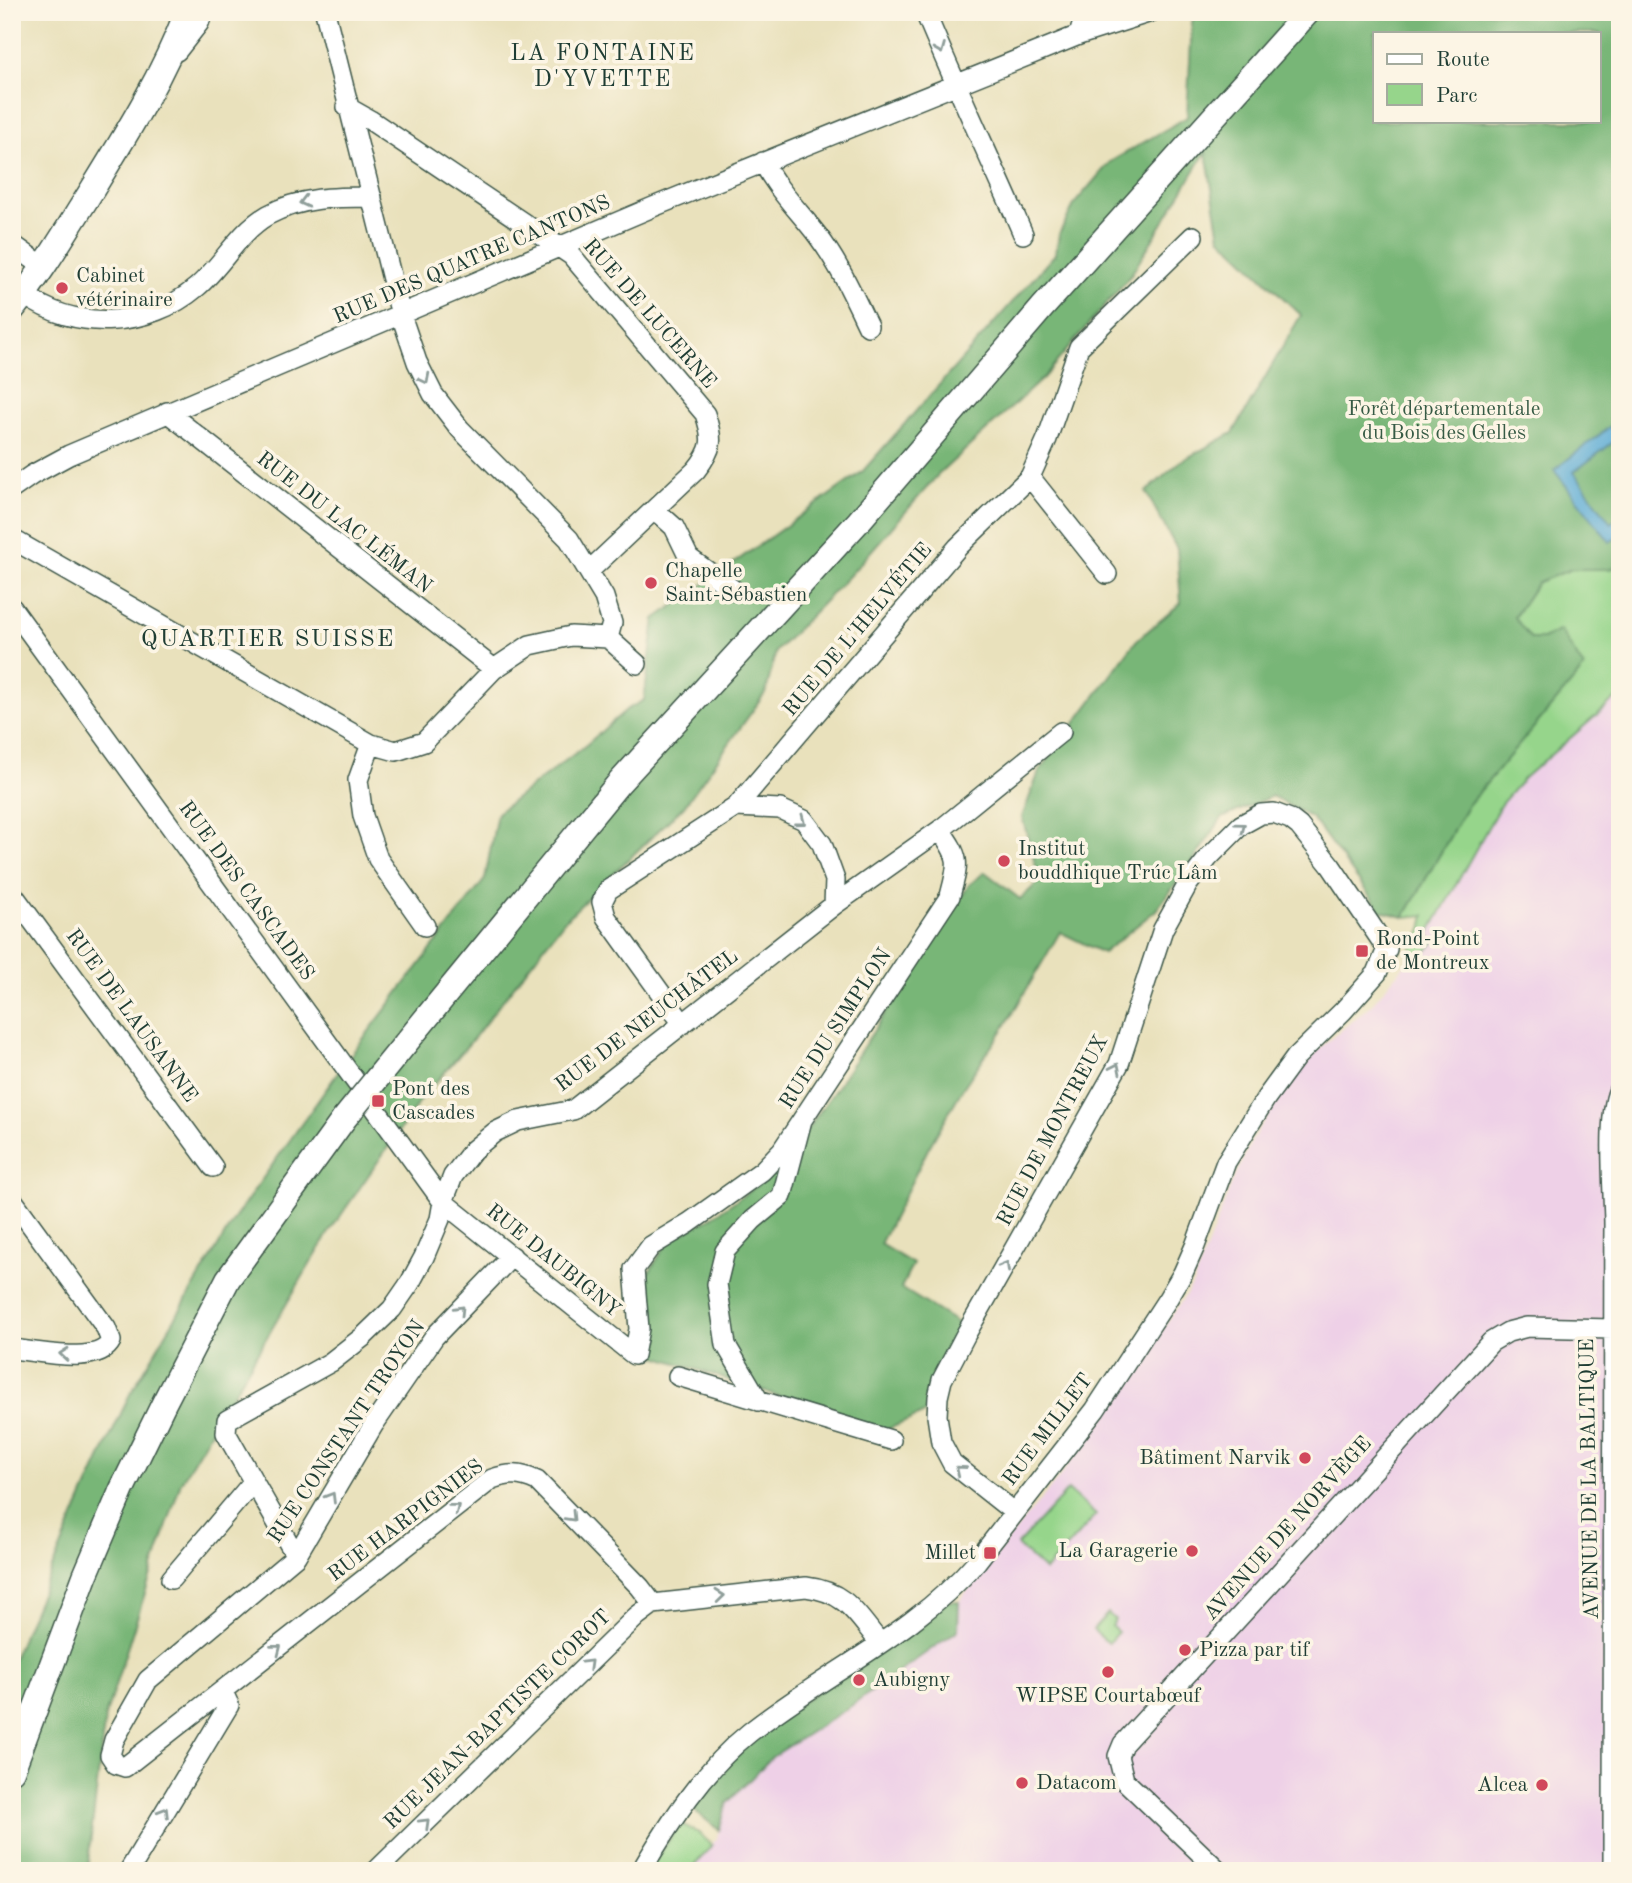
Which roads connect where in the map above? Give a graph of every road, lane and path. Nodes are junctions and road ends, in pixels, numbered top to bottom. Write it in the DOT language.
graph roads {
  1 [pos="187,12"];
  2 [pos="203,12"];
  3 [pos="925,12"];
  4 [pos="1086,12"];
  5 [pos="1151,12"];
  6 [pos="1308,12"];
  7 [pos="329,13"];
  8 [pos="1079,35"];
  9 [pos="163,68"];
  10 [pos="956,86"];
  11 [pos="348,107"];
  12 [pos="763,162"];
  13 [pos="372,197"];
  14 [pos="1023,234"];
  15 [pos="1192,236"];
  16 [pos="12,244"];
  17 [pos="559,246"];
  18 [pos="44,267"];
  19 [pos="18,303"];
  20 [pos="401,315"];
  21 [pos="868,326"];
  22 [pos="167,412"];
  23 [pos="1030,477"];
  24 [pos="12,489"];
  25 [pos="654,510"];
  26 [pos="12,539"];
  27 [pos="589,571"];
  28 [pos="1107,574"];
  29 [pos="735,591"];
  30 [pos="12,608"];
  31 [pos="608,638"];
  32 [pos="637,664"];
  33 [pos="494,668"];
  34 [pos="1061,732"];
  35 [pos="371,744"];
  36 [pos="736,807"];
  37 [pos="940,830"];
  38 [pos="12,892"];
  39 [pos="834,905"];
  40 [pos="425,926"];
  41 [pos="1380,937"];
  42 [pos="683,1024"];
  43 [pos="1620,1088"];
  44 [pos="802,1120"];
  45 [pos="213,1167"];
  46 [pos="12,1199"];
  47 [pos="443,1202"];
  48 [pos="512,1256"];
  49 [pos="1612,1329"];
  50 [pos="12,1349"];
  51 [pos="678,1376"];
  52 [pos="759,1401"];
  53 [pos="891,1440"];
  54 [pos="253,1482"];
  55 [pos="1014,1512"];
  56 [pos="296,1556"];
  57 [pos="171,1579"];
  58 [pos="653,1604"];
  59 [pos="880,1643"];
  60 [pos="223,1692"];
  61 [pos="110,1755"];
  62 [pos="12,1771"];
  63 [pos="129,1871"];
  64 [pos="376,1871"];
  65 [pos="641,1871"];
  66 [pos="1219,1871"];
  67 [pos="1613,1871"];
  1 -- 9 [label="main road"];
  2 -- 9 [label="street"];
  3 -- 10 [label="street, one-way"];
  4 -- 8 [label="street"];
  5 -- 8 [label="street, RUE DES QUATRE CANTONS"];
  6 -- 62 [label="main road, bridge"];
  7 -- 11 [label="street"];
  8 -- 10 [label="street, RUE DES QUATRE CANTONS"];
  9 -- 18 [label="main road"];
  10 -- 12 [label="street, RUE DES QUATRE CANTONS"];
  10 -- 14 [label="street"];
  11 -- 13 [label="street"];
  11 -- 17 [label="street, RUE DE LUCERNE"];
  12 -- 17 [label="street, RUE DES QUATRE CANTONS"];
  12 -- 21 [label="street"];
  13 -- 19 [label="street, one-way"];
  13 -- 20 [label="street"];
  15 -- 23 [label="street, RUE DE L'HELVÉTIE"];
  16 -- 18 [label="street"];
  17 -- 20 [label="street, RUE DES QUATRE CANTONS"];
  17 -- 25 [label="street, RUE DE LUCERNE"];
  18 -- 19 [label="main road"];
  20 -- 22 [label="street, RUE DES QUATRE CANTONS"];
  20 -- 27 [label="street, one-way"];
  22 -- 24 [label="street, RUE DES QUATRE CANTONS"];
  22 -- 33 [label="street, RUE DU LAC LÉMAN"];
  23 -- 28 [label="street"];
  23 -- 36 [label="street, RUE DE L'HELVÉTIE"];
  25 -- 27 [label="street, RUE DE LUCERNE"];
  25 -- 29 [label="street"];
  26 -- 35 [label="street"];
  27 -- 31 [label="street"];
  30 -- 47 [label="street, RUE DES CASCADES"];
  31 -- 32 [label="street"];
  31 -- 33 [label="street"];
  33 -- 35 [label="street"];
  34 -- 37 [label="street, RUE DE NEUCHÂTEL"];
  35 -- 40 [label="street"];
  36 -- 39 [label="street, one-way"];
  36 -- 42 [label="street, RUE DE L'HELVÉTIE"];
  37 -- 39 [label="street, RUE DE NEUCHÂTEL"];
  37 -- 44 [label="street, RUE DU SIMPLON"];
  38 -- 45 [label="street, RUE DE LAUSANNE"];
  39 -- 42 [label="street, RUE DE NEUCHÂTEL"];
  41 -- 55 [label="street, RUE MILLET"];
  55 -- 41 [label="street, RUE DE MONTREUX, one-way"];
  42 -- 47 [label="street, RUE DE NEUCHÂTEL"];
  43 -- 49 [label="street, AVENUE DE LA BALTIQUE"];
  44 -- 48 [label="street, RUE DAUBIGNY"];
  44 -- 52 [label="street, RUE DU SIMPLON"];
  46 -- 50 [label="street, one-way"];
  47 -- 48 [label="street, RUE DAUBIGNY"];
  47 -- 54 [label="street, RUE DE NEUCHÂTEL"];
  56 -- 48 [label="street, RUE CONSTANT TROYON, one-way"];
  49 -- 66 [label="street, AVENUE DE NORVÈGE"];
  49 -- 67 [label="street, AVENUE DE LA BALTIQUE"];
  51 -- 52 [label="street"];
  52 -- 53 [label="street"];
  54 -- 56 [label="street, RUE DE NEUCHÂTEL"];
  54 -- 57 [label="street"];
  55 -- 59 [label="street, RUE MILLET"];
  56 -- 61 [label="street, RUE CONSTANT TROYON"];
  58 -- 59 [label="street, one-way"];
  60 -- 58 [label="street, RUE HARPIGNIES, one-way"];
  64 -- 58 [label="street, RUE JEAN-BAPTISTE COROT, one-way"];
  59 -- 65 [label="street, RUE MILLET"];
  60 -- 61 [label="street, RUE HARPIGNIES"];
  63 -- 60 [label="street, one-way"];
}
